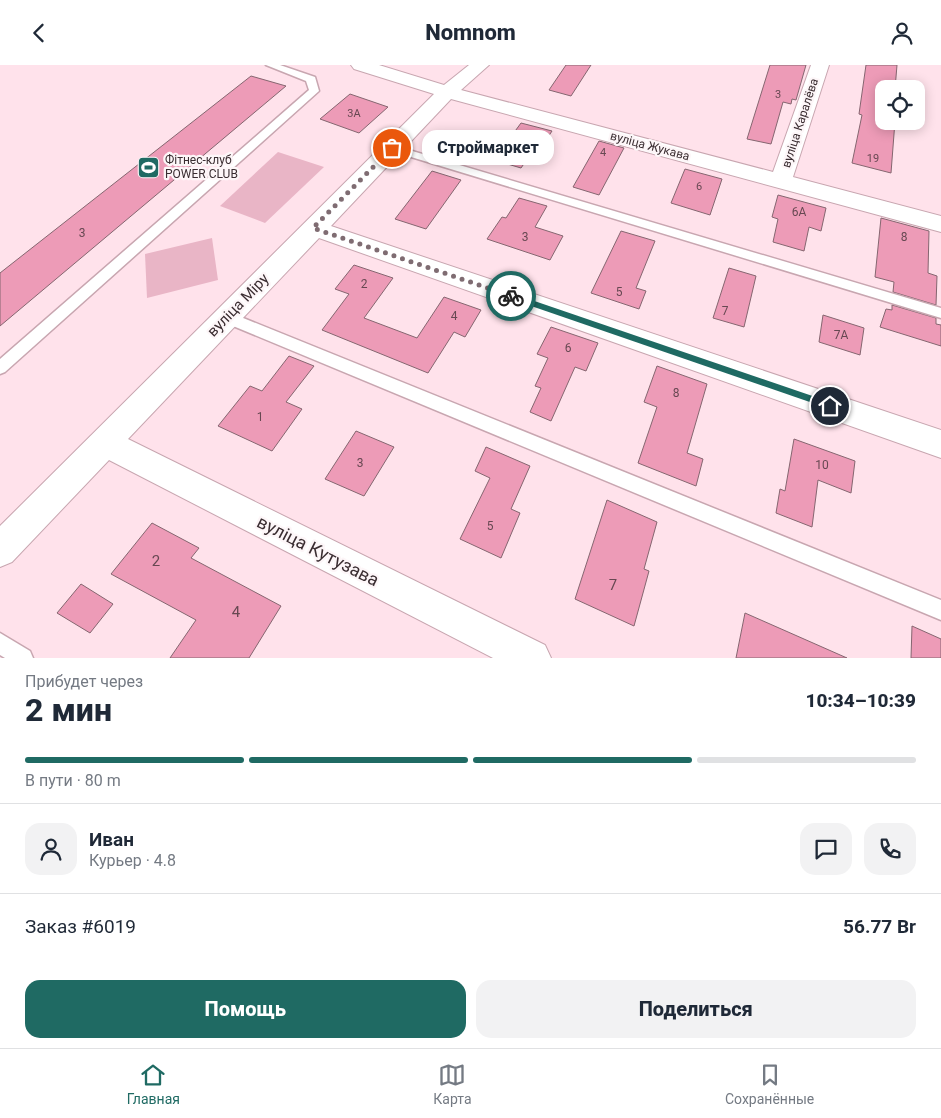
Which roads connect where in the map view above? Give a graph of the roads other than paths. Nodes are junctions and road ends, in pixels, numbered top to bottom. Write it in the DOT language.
graph roads {
  1 [pos="270,65"];
  2 [pos="360,65"];
  3 [pos="480,65"];
  4 [pos="820,65"];
  5 [pos="447,92"];
  6 [pos="392,148"];
  7 [pos="782,181"];
  8 [pos="941,224"];
  9 [pos="313,228"];
  10 [pos="941,313"];
  11 [pos="226,317"];
  12 [pos="0,368"];
  13 [pos="105,443"];
  14 [pos="941,444"];
  15 [pos="4,539"];
  16 [pos="941,610"];
  17 [pos="0,643"];
  18 [pos="23,658"];
  19 [pos="532,658"];
  1 -- 12 [label="lane"];
  2 -- 5 [label="street, вуліца Жукава"];
  3 -- 5 [label="street, вуліца Міру"];
  4 -- 7 [label="street, вуліца Каралёва"];
  5 -- 6 [label="street, вуліца Міру"];
  5 -- 7 [label="street, вуліца Жукава"];
  6 -- 9 [label="street, вуліца Міру"];
  6 -- 10 [label="lane"];
  7 -- 8 [label="street, вуліца Жукава"];
  9 -- 11 [label="street, вуліца Міру"];
  9 -- 14 [label="street"];
  11 -- 13 [label="street, вуліца Міру"];
  11 -- 16 [label="lane"];
  13 -- 15 [label="street, вуліца Міру"];
  13 -- 19 [label="street, вуліца Кутузава"];
  17 -- 18 [label="lane"];
}
